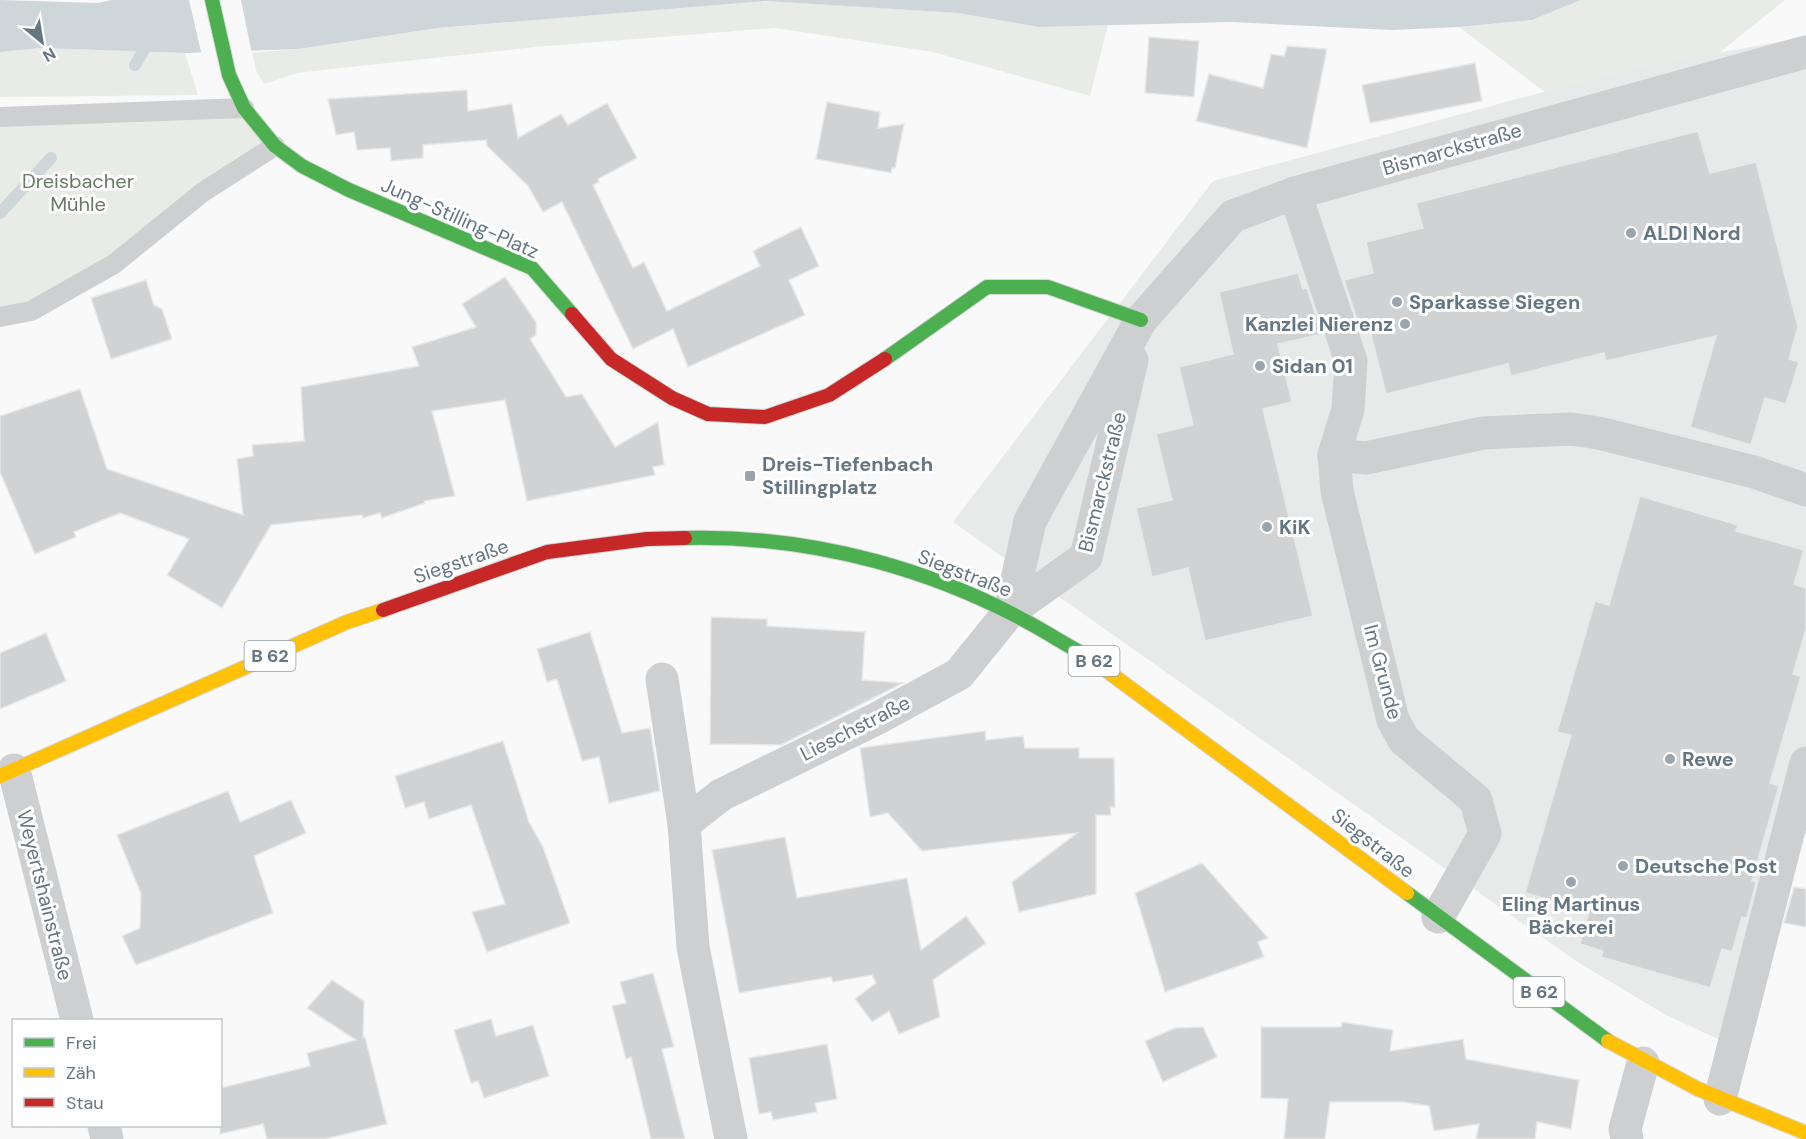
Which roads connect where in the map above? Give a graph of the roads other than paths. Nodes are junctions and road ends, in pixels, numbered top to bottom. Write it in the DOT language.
graph roads {
  1 [pos="212,0"];
  2 [pos="1806,52"];
  3 [pos="244,108"];
  4 [pos="0,117"];
  5 [pos="275,146"];
  6 [pos="1295,194"];
  7 [pos="0,317"];
  8 [pos="1141,320"];
  9 [pos="1334,455"];
  10 [pos="1806,490"];
  11 [pos="1010,611"];
  12 [pos="662,679"];
  13 [pos="1806,763"];
  14 [pos="7,773"];
  15 [pos="684,824"];
  16 [pos="1438,917"];
  17 [pos="77,1019"];
  18 [pos="1643,1063"];
  19 [pos="1720,1099"];
  20 [pos="1806,1133"];
  21 [pos="731,1139"];
  22 [pos="1627,1139"];
  1 -- 3 [label="main road, Jung-Stilling-Platz"];
  2 -- 6 [label="street, Bismarckstraße"];
  3 -- 4 [label="lane"];
  3 -- 5 [label="main road, Jung-Stilling-Platz"];
  5 -- 7 [label="lane"];
  5 -- 8 [label="main road, Jung-Stilling-Platz"];
  6 -- 8 [label="street, Bismarckstraße"];
  6 -- 9 [label="street, Im Grunde"];
  8 -- 11 [label="street, Bismarckstraße"];
  8 -- 11 [label="street, Bismarckstraße"];
  9 -- 10 [label="street"];
  9 -- 16 [label="street, Im Grunde"];
  11 -- 14 [label="main road, Siegstraße / B 62"];
  11 -- 15 [label="street, Lieschstraße"];
  11 -- 16 [label="main road, Siegstraße / B 62"];
  12 -- 15 [label="street"];
  13 -- 19 [label="street"];
  14 -- 17 [label="street, Weyertshainstraße"];
  15 -- 21 [label="street"];
  16 -- 18 [label="main road, Siegstraße / B 62"];
  18 -- 19 [label="main road, Siegstraße / B 62"];
  18 -- 22 [label="street"];
  19 -- 20 [label="main road, Siegstraße / B 62"];
}
